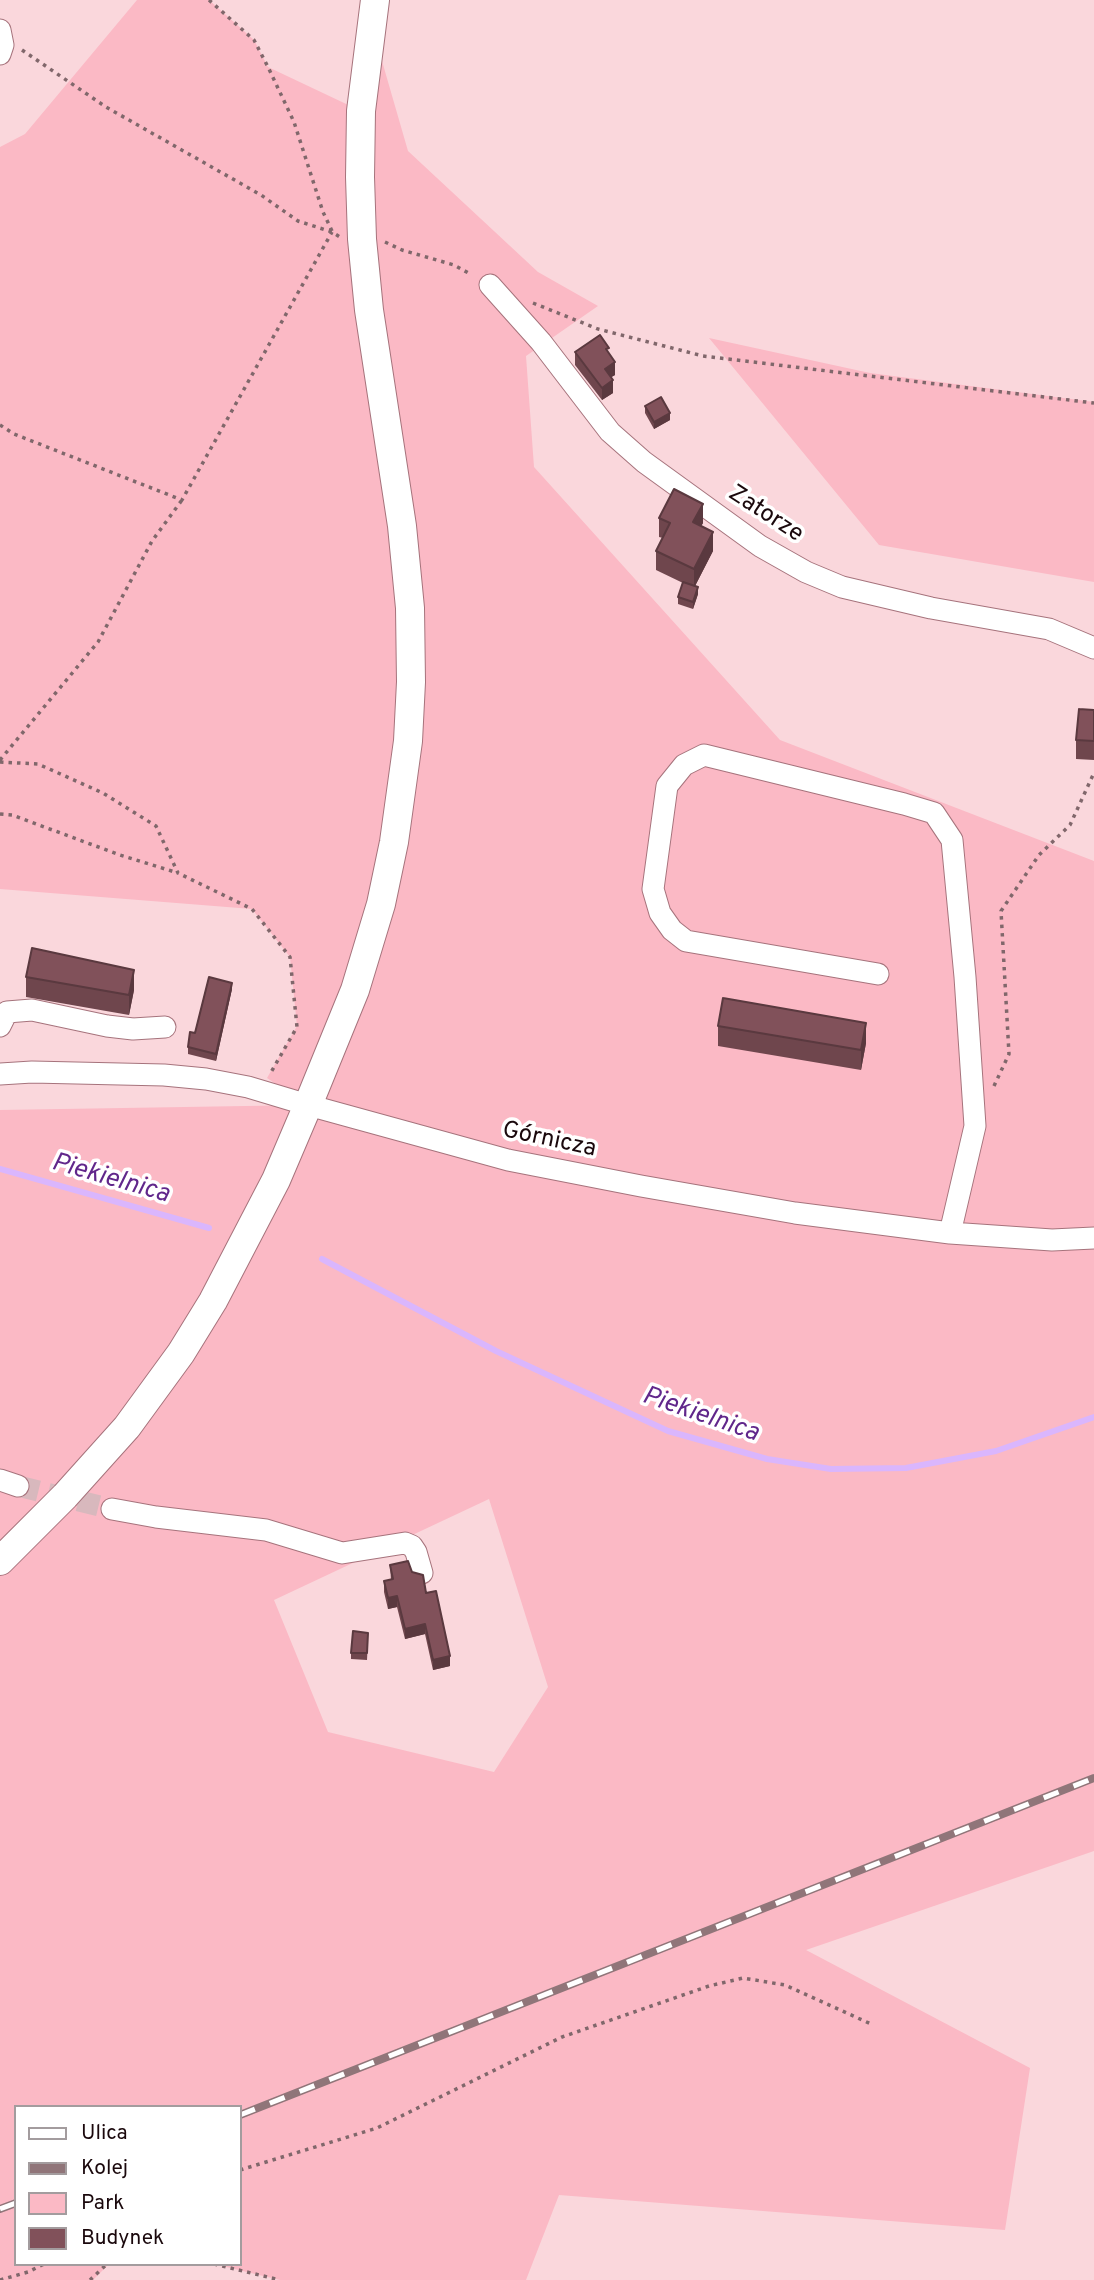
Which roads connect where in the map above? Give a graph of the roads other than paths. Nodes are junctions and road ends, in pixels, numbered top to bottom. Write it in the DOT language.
graph roads {
  1 [pos="375,0"];
  2 [pos="490,285"];
  3 [pos="1094,648"];
  4 [pos="878,974"];
  5 [pos="0,1026"];
  6 [pos="165,1027"];
  7 [pos="0,1074"];
  8 [pos="308,1105"];
  9 [pos="950,1233"];
  10 [pos="1094,1238"];
  11 [pos="112,1510"];
  12 [pos="0,1561"];
  13 [pos="422,1573"];
  1 -- 8 [label="main road"];
  2 -- 3 [label="street, Zatorze"];
  4 -- 9 [label="street"];
  5 -- 6 [label="street"];
  7 -- 8 [label="street, Górnicza"];
  8 -- 9 [label="street, Górnicza"];
  8 -- 12 [label="main road"];
  9 -- 10 [label="street, Górnicza"];
  11 -- 13 [label="street"];
}
